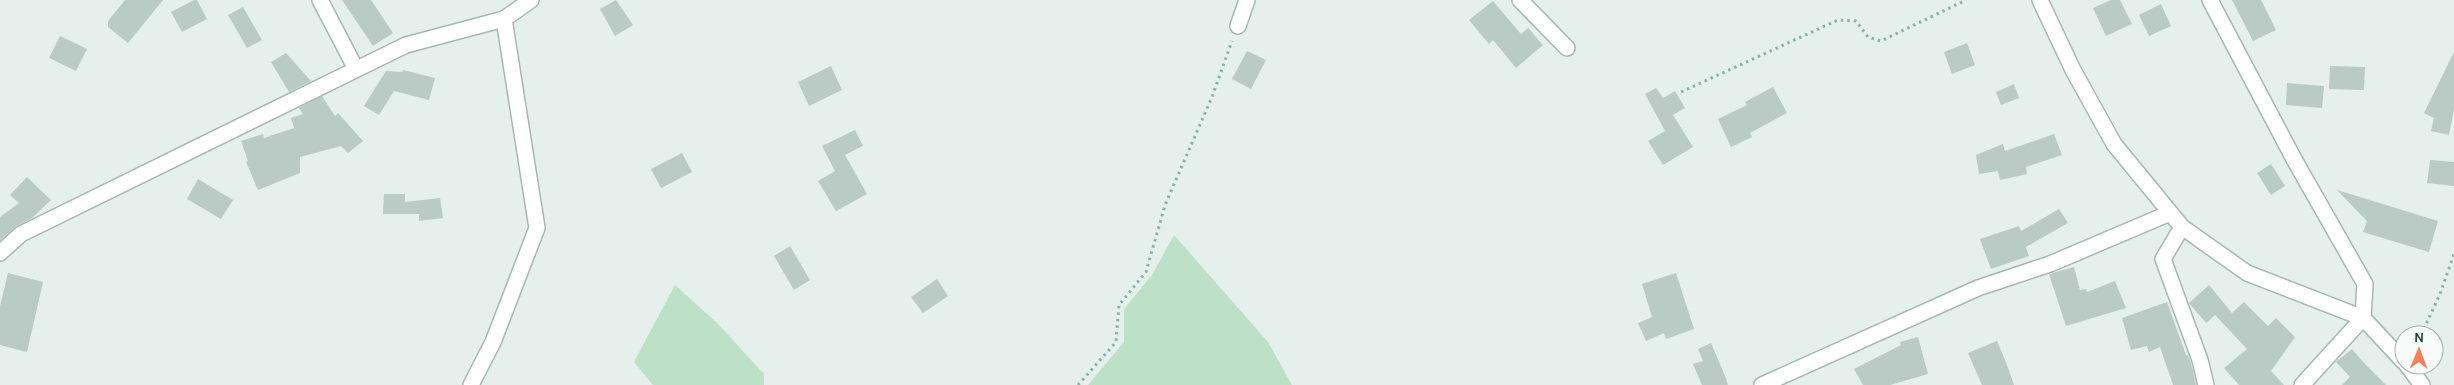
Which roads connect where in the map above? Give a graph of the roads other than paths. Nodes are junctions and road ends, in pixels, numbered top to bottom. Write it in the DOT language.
graph roads {
  1 [pos="320,0"];
  2 [pos="531,0"];
  3 [pos="1247,0"];
  4 [pos="1520,0"];
  5 [pos="2040,0"];
  6 [pos="2210,0"];
  7 [pos="504,19"];
  8 [pos="1238,26"];
  9 [pos="1567,48"];
  10 [pos="356,69"];
  11 [pos="2170,213"];
  12 [pos="2182,227"];
  13 [pos="0,253"];
  14 [pos="2363,318"];
  15 [pos="2394,351"];
  16 [pos="471,385"];
  17 [pos="1762,385"];
  18 [pos="2206,385"];
  19 [pos="2302,385"];
  1 -- 10 [label="street"];
  2 -- 7 [label="street"];
  3 -- 8 [label="street"];
  4 -- 9 [label="street"];
  5 -- 11 [label="street"];
  6 -- 14 [label="street"];
  7 -- 10 [label="street"];
  7 -- 16 [label="street"];
  10 -- 13 [label="street"];
  11 -- 12 [label="street"];
  11 -- 17 [label="street"];
  12 -- 14 [label="street"];
  12 -- 18 [label="street"];
  14 -- 15 [label="street"];
  14 -- 19 [label="street"];
}
